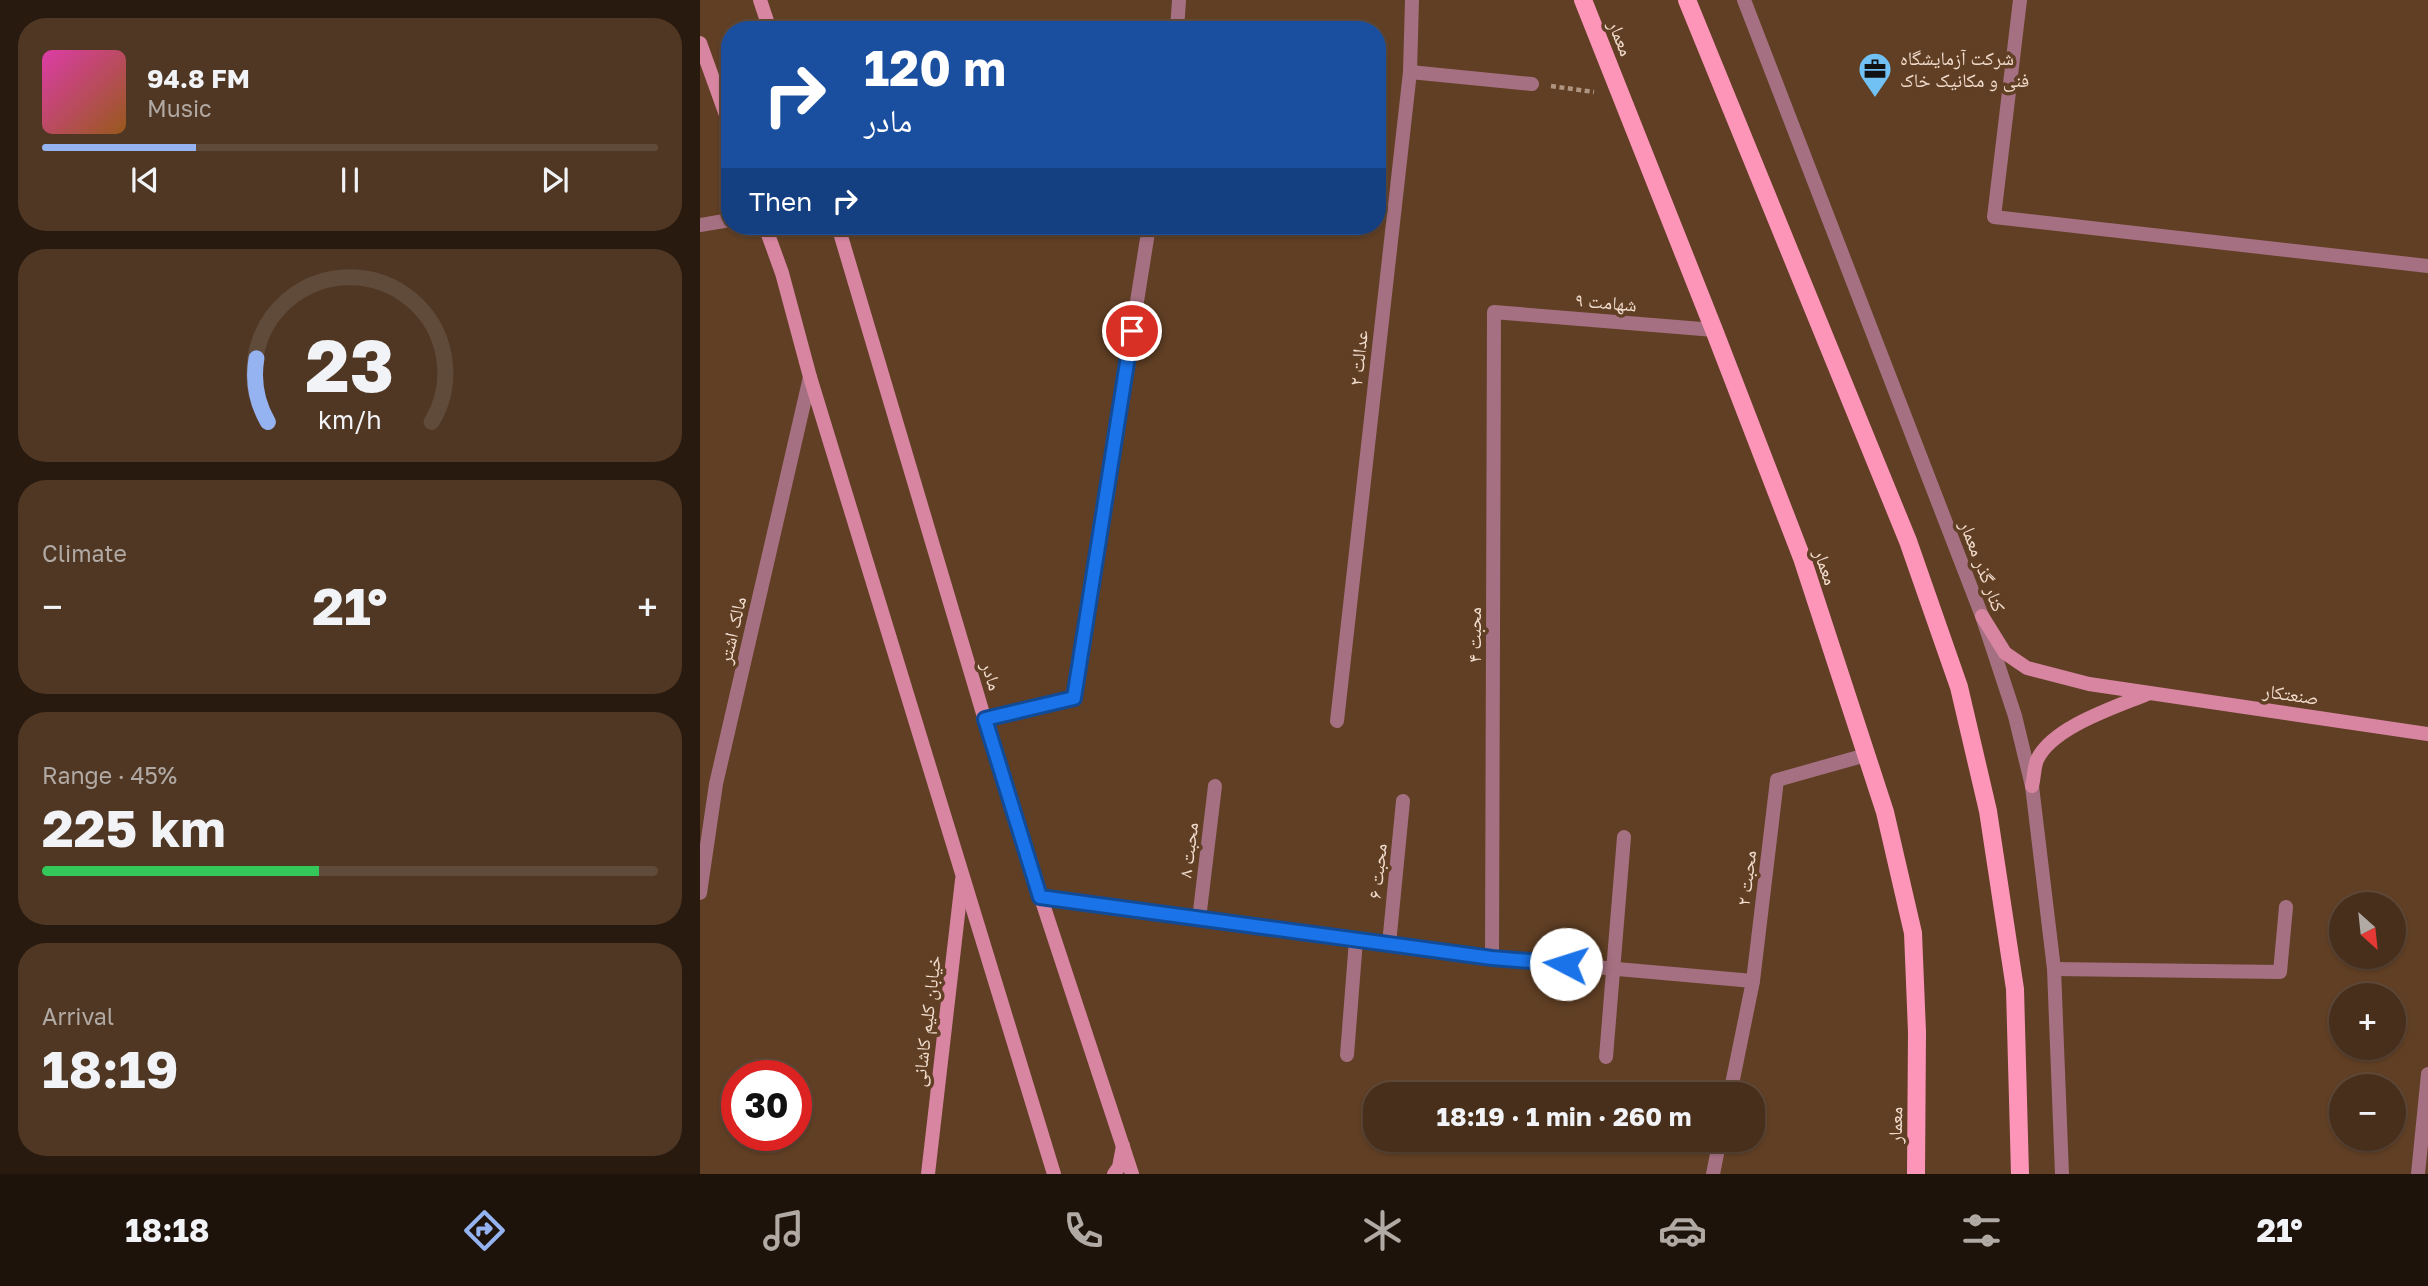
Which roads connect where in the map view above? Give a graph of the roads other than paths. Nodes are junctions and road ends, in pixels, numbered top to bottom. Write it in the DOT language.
graph roads {
  1 [pos="760,0"];
  2 [pos="1179,0"];
  3 [pos="1412,0"];
  4 [pos="1583,0"];
  5 [pos="1687,0"];
  6 [pos="1744,0"];
  7 [pos="2020,0"];
  8 [pos="768,21"];
  9 [pos="1178,21"];
  10 [pos="700,43"];
  11 [pos="1410,72"];
  12 [pos="1532,84"];
  13 [pos="721,101"];
  14 [pos="721,222"];
  15 [pos="700,225"];
  16 [pos="768,235"];
  17 [pos="841,235"];
  18 [pos="1148,235"];
  19 [pos="2428,267"];
  20 [pos="1494,312"];
  21 [pos="1714,330"];
  22 [pos="810,377"];
  23 [pos="1982,617"];
  24 [pos="2148,693"];
  25 [pos="985,719"];
  26 [pos="1336,721"];
  27 [pos="2428,734"];
  28 [pos="1866,755"];
  29 [pos="1215,786"];
  30 [pos="2032,786"];
  31 [pos="1403,801"];
  32 [pos="1625,837"];
  33 [pos="963,873"];
  34 [pos="700,893"];
  35 [pos="1040,897"];
  36 [pos="2286,907"];
  37 [pos="1199,919"];
  38 [pos="1356,940"];
  39 [pos="1388,944"];
  40 [pos="1492,958"];
  41 [pos="1615,968"];
  42 [pos="2054,969"];
  43 [pos="1753,981"];
  44 [pos="1347,1055"];
  45 [pos="1606,1057"];
  46 [pos="2428,1074"];
  47 [pos="1732,1082"];
  48 [pos="1124,1143"];
  49 [pos="1717,1152"];
  50 [pos="1047,1154"];
  51 [pos="928,1174"];
  52 [pos="1045,1174"];
  53 [pos="1055,1174"];
  54 [pos="1114,1174"];
  55 [pos="1132,1174"];
  56 [pos="1713,1174"];
  57 [pos="1916,1174"];
  58 [pos="2020,1174"];
  59 [pos="2062,1174"];
  60 [pos="2418,1174"];
  1 -- 8 [label="street"];
  2 -- 9 [label="street"];
  3 -- 11 [label="street, عدالت ۲"];
  4 -- 21 [label="main road, معمار"];
  5 -- 58 [label="main road"];
  6 -- 23 [label="street, کنار گذر معمار"];
  7 -- 19 [label="street"];
  10 -- 13 [label="street"];
  11 -- 12 [label="street"];
  11 -- 26 [label="street, عدالت ۲"];
  14 -- 15 [label="street"];
  16 -- 22 [label="street"];
  17 -- 25 [label="street, مادر"];
  18 -- 25 [label="street"];
  20 -- 21 [label="street, شهامت ۹"];
  20 -- 40 [label="street, محبت ۴"];
  21 -- 28 [label="main road, معمار"];
  22 -- 33 [label="street"];
  22 -- 34 [label="street, مالک اشتر"];
  23 -- 24 [label="street, صنعتکار"];
  23 -- 30 [label="street, کنار گذر معمار"];
  24 -- 27 [label="street, صنعتکار"];
  24 -- 30 [label="street"];
  25 -- 35 [label="street, مادر"];
  28 -- 43 [label="street, محبت ۲"];
  28 -- 57 [label="main road, معمار"];
  29 -- 37 [label="street, محبت ۸"];
  30 -- 42 [label="street, کنار گذر معمار"];
  31 -- 39 [label="street, محبت ۶"];
  32 -- 41 [label="street"];
  33 -- 50 [label="street"];
  33 -- 51 [label="street, خیابان کلیم کاشانی"];
  35 -- 37 [label="street"];
  35 -- 48 [label="street, مادر"];
  36 -- 42 [label="street"];
  37 -- 38 [label="street"];
  38 -- 39 [label="street"];
  38 -- 44 [label="street"];
  39 -- 40 [label="street"];
  40 -- 41 [label="street"];
  41 -- 43 [label="street"];
  41 -- 45 [label="street"];
  42 -- 59 [label="street, کنار گذر معمار"];
  43 -- 47 [label="street, محبت ۲"];
  46 -- 60 [label="street"];
  48 -- 54 [label="street"];
  48 -- 55 [label="street, مادر"];
  49 -- 56 [label="street"];
  50 -- 52 [label="street"];
  50 -- 53 [label="street"];
}
